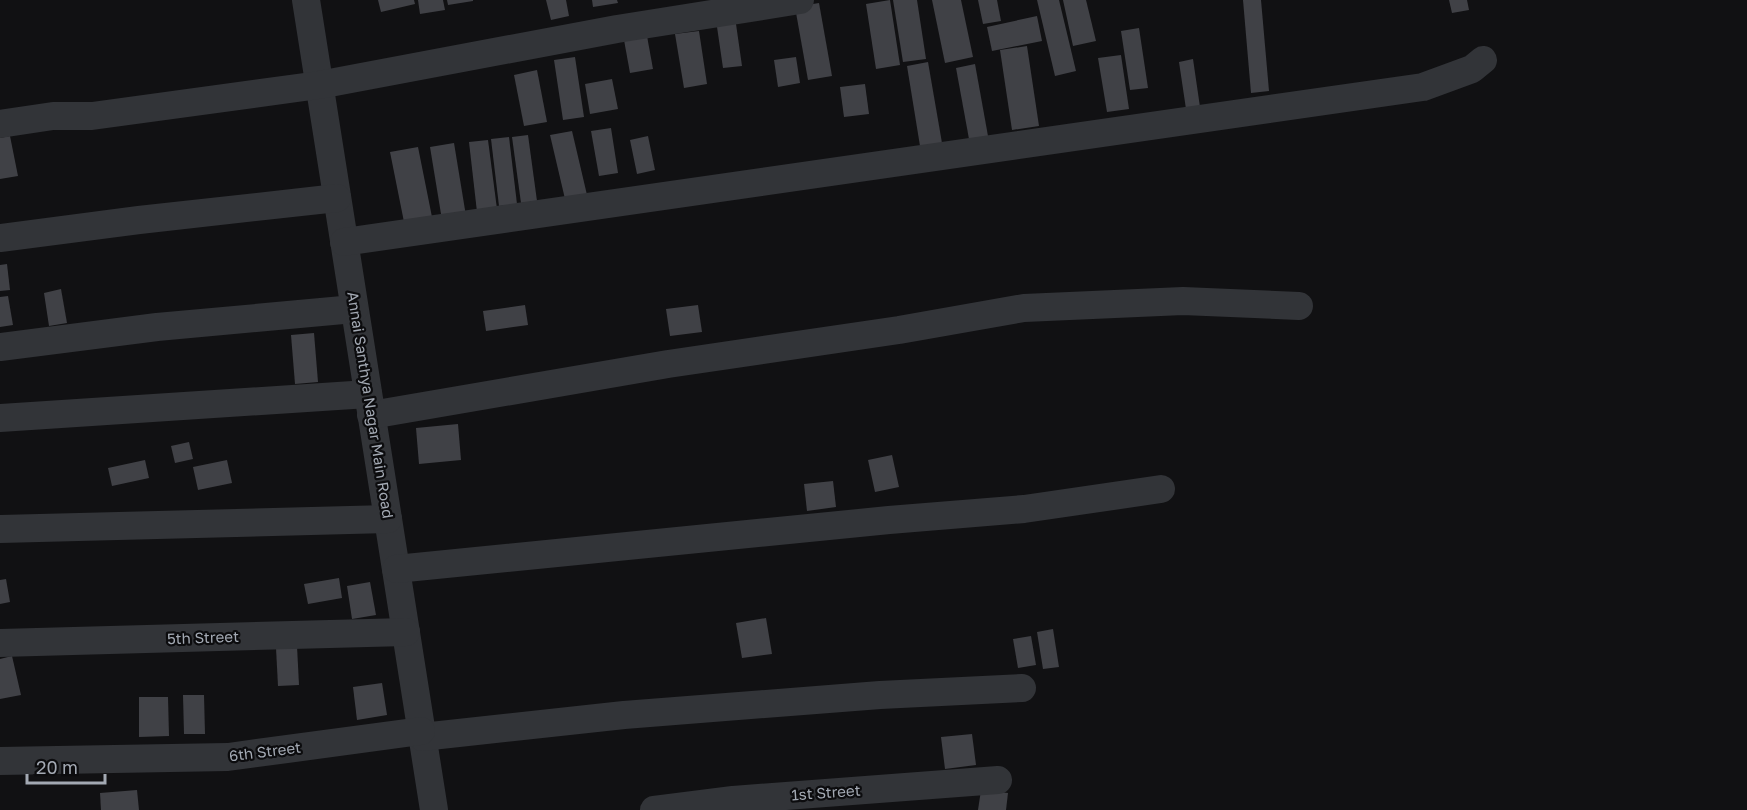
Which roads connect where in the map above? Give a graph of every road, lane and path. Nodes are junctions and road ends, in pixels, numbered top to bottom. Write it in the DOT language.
graph roads {
  1 [pos="306,0"];
  2 [pos="800,0"];
  3 [pos="1483,60"];
  4 [pos="319,85"];
  5 [pos="0,124"];
  6 [pos="337,198"];
  7 [pos="0,238"];
  8 [pos="344,242"];
  9 [pos="1299,306"];
  10 [pos="354,309"];
  11 [pos="0,347"];
  12 [pos="370,405"];
  13 [pos="0,418"];
  14 [pos="1161,489"];
  15 [pos="388,519"];
  16 [pos="0,529"];
  17 [pos="396,569"];
  18 [pos="406,632"];
  19 [pos="0,643"];
  20 [pos="1022,688"];
  21 [pos="422,734"];
  22 [pos="0,761"];
  23 [pos="998,780"];
  24 [pos="434,810"];
  25 [pos="654,810"];
  1 -- 4 [label="street, Annai Santhya Nagar Main Road"];
  2 -- 4 [label="street"];
  3 -- 8 [label="street"];
  4 -- 5 [label="street"];
  4 -- 6 [label="street, Annai Santhya Nagar Main Road"];
  6 -- 7 [label="street"];
  6 -- 8 [label="street, Annai Santhya Nagar Main Road"];
  8 -- 10 [label="street, Annai Santhya Nagar Main Road"];
  9 -- 12 [label="street"];
  10 -- 11 [label="street"];
  10 -- 12 [label="street, Annai Santhya Nagar Main Road"];
  12 -- 13 [label="street"];
  12 -- 15 [label="street, Annai Santhya Nagar Main Road"];
  14 -- 17 [label="street"];
  15 -- 16 [label="street"];
  15 -- 17 [label="street, Annai Santhya Nagar Main Road"];
  17 -- 18 [label="street, Annai Santhya Nagar Main Road"];
  18 -- 19 [label="street, 5th Street"];
  18 -- 21 [label="street, Annai Santhya Nagar Main Road"];
  20 -- 21 [label="street, 6th Street"];
  21 -- 22 [label="street, 6th Street"];
  21 -- 24 [label="street, Annai Santhya Nagar Main Road"];
  23 -- 25 [label="street, 1st Street"];
}
